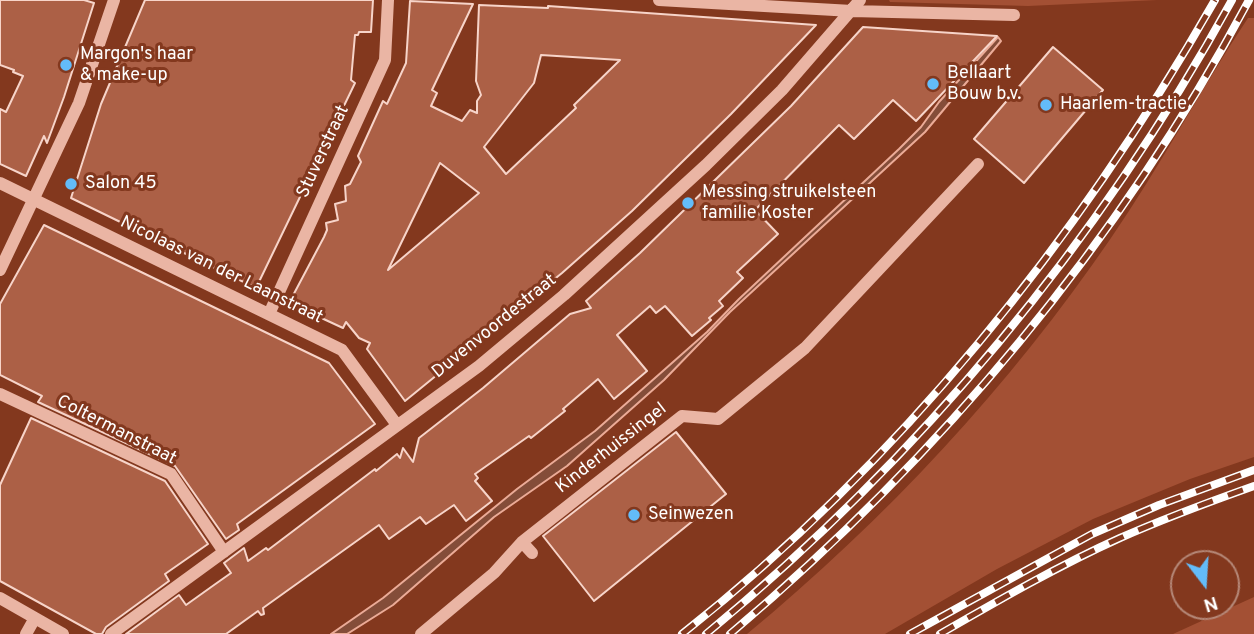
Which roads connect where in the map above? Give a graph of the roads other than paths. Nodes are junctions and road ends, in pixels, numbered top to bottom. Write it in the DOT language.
graph roads {
  1 [pos="114,0"];
  2 [pos="388,0"];
  3 [pos="659,0"];
  4 [pos="856,6"];
  5 [pos="1014,15"];
  6 [pos="978,164"];
  7 [pos="0,183"];
  8 [pos="34,199"];
  9 [pos="0,270"];
  10 [pos="269,314"];
  11 [pos="0,394"];
  12 [pos="397,425"];
  13 [pos="522,542"];
  14 [pos="224,552"];
  15 [pos="532,553"];
  16 [pos="0,598"];
  17 [pos="35,618"];
  18 [pos="26,634"];
  19 [pos="63,634"];
  20 [pos="111,634"];
  21 [pos="421,634"];
  1 -- 8 [label="street"];
  2 -- 10 [label="street, Stuverstraat"];
  3 -- 4 [label="street"];
  4 -- 5 [label="street"];
  4 -- 12 [label="street, Duvenvoordestraat"];
  6 -- 13 [label="street, Kinderhuissingel"];
  7 -- 8 [label="street, Nicolaas van der Laanstraat"];
  8 -- 9 [label="street"];
  8 -- 10 [label="street, Nicolaas van der Laanstraat"];
  10 -- 12 [label="street, Nicolaas van der Laanstraat"];
  11 -- 14 [label="street, Coltermanstraat"];
  12 -- 14 [label="street, Duvenvoordestraat"];
  13 -- 15 [label="street"];
  13 -- 21 [label="street, Kinderhuissingel"];
  14 -- 20 [label="street, Duvenvoordestraat"];
  16 -- 17 [label="street"];
  17 -- 18 [label="street"];
  17 -- 19 [label="street"];
}
